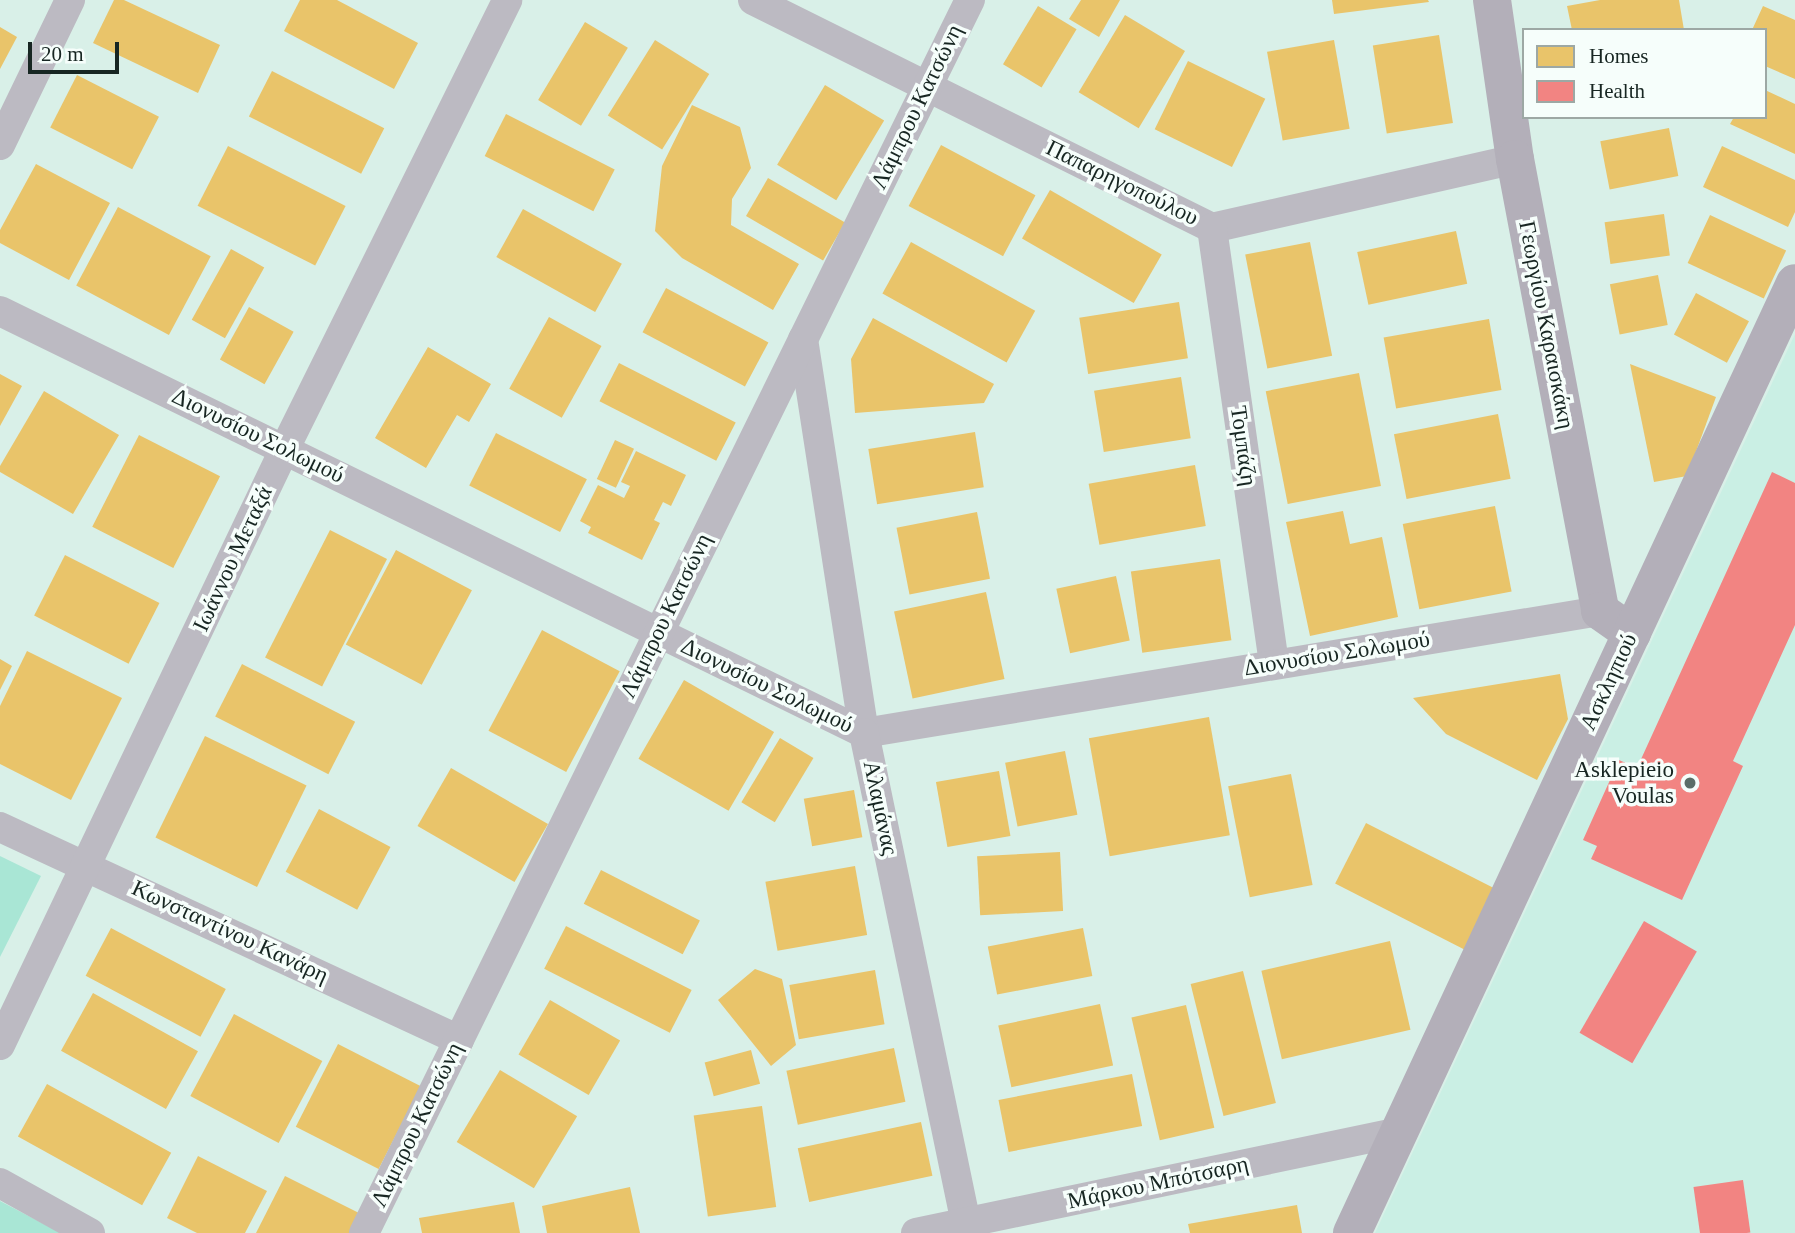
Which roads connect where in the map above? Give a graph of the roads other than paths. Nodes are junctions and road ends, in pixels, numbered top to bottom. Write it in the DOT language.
graph roads {
  1 [pos="70,0"];
  2 [pos="508,0"];
  3 [pos="753,0"];
  4 [pos="970,0"];
  5 [pos="1492,0"];
  6 [pos="927,86"];
  7 [pos="0,145"];
  8 [pos="1515,159"];
  9 [pos="1212,228"];
  10 [pos="1795,283"];
  11 [pos="0,310"];
  12 [pos="803,339"];
  13 [pos="285,448"];
  14 [pos="1600,611"];
  15 [pos="658,632"];
  16 [pos="1633,633"];
  17 [pos="1274,663"];
  18 [pos="864,733"];
  19 [pos="0,827"];
  20 [pos="88,866"];
  21 [pos="459,1040"];
  22 [pos="0,1045"];
  23 [pos="1399,1132"];
  24 [pos="0,1183"];
  25 [pos="967,1228"];
  26 [pos="90,1233"];
  27 [pos="364,1233"];
  28 [pos="916,1233"];
  29 [pos="1352,1233"];
  1 -- 7 [label="street"];
  2 -- 13 [label="street, Ιωάννου Μεταξά"];
  3 -- 6 [label="street, Παπαρηγοπούλου"];
  4 -- 6 [label="street, Λάμπρου Κατσώνη"];
  5 -- 8 [label="street, Γεωργίου Καραισκάκη"];
  6 -- 9 [label="street, Παπαρηγοπούλου"];
  6 -- 12 [label="street, Λάμπρου Κατσώνη"];
  8 -- 9 [label="street, Παπαρηγοπούλου"];
  8 -- 14 [label="street, Γεωργίου Καραισκάκη"];
  9 -- 17 [label="street, Τομπάζη"];
  10 -- 16 [label="street, Ασκληπιού"];
  11 -- 13 [label="street, Διονυσίου Σολωμού"];
  12 -- 15 [label="street, Λάμπρου Κατσώνη"];
  12 -- 18 [label="street, Αλαμάνας"];
  13 -- 15 [label="street, Διονυσίου Σολωμού"];
  13 -- 20 [label="street, Ιωάννου Μεταξά"];
  14 -- 16 [label="street"];
  14 -- 17 [label="street, Διονυσίου Σολωμού"];
  15 -- 18 [label="street, Διονυσίου Σολωμού"];
  15 -- 21 [label="street, Λάμπρου Κατσώνη"];
  16 -- 23 [label="street, Ασκληπιού"];
  17 -- 18 [label="street, Διονυσίου Σολωμού"];
  18 -- 25 [label="street, Αλαμάνας"];
  19 -- 20 [label="street, Κωνσταντίνου Κανάρη"];
  20 -- 21 [label="street, Κωνσταντίνου Κανάρη"];
  20 -- 22 [label="street, Ιωάννου Μεταξά"];
  21 -- 27 [label="street, Λάμπρου Κατσώνη"];
  23 -- 25 [label="street, Μάρκου Μπότσαρη"];
  23 -- 29 [label="street, Ασκληπιού"];
  24 -- 26 [label="street"];
  25 -- 28 [label="street, Μάρκου Μπότσαρη"];
}
